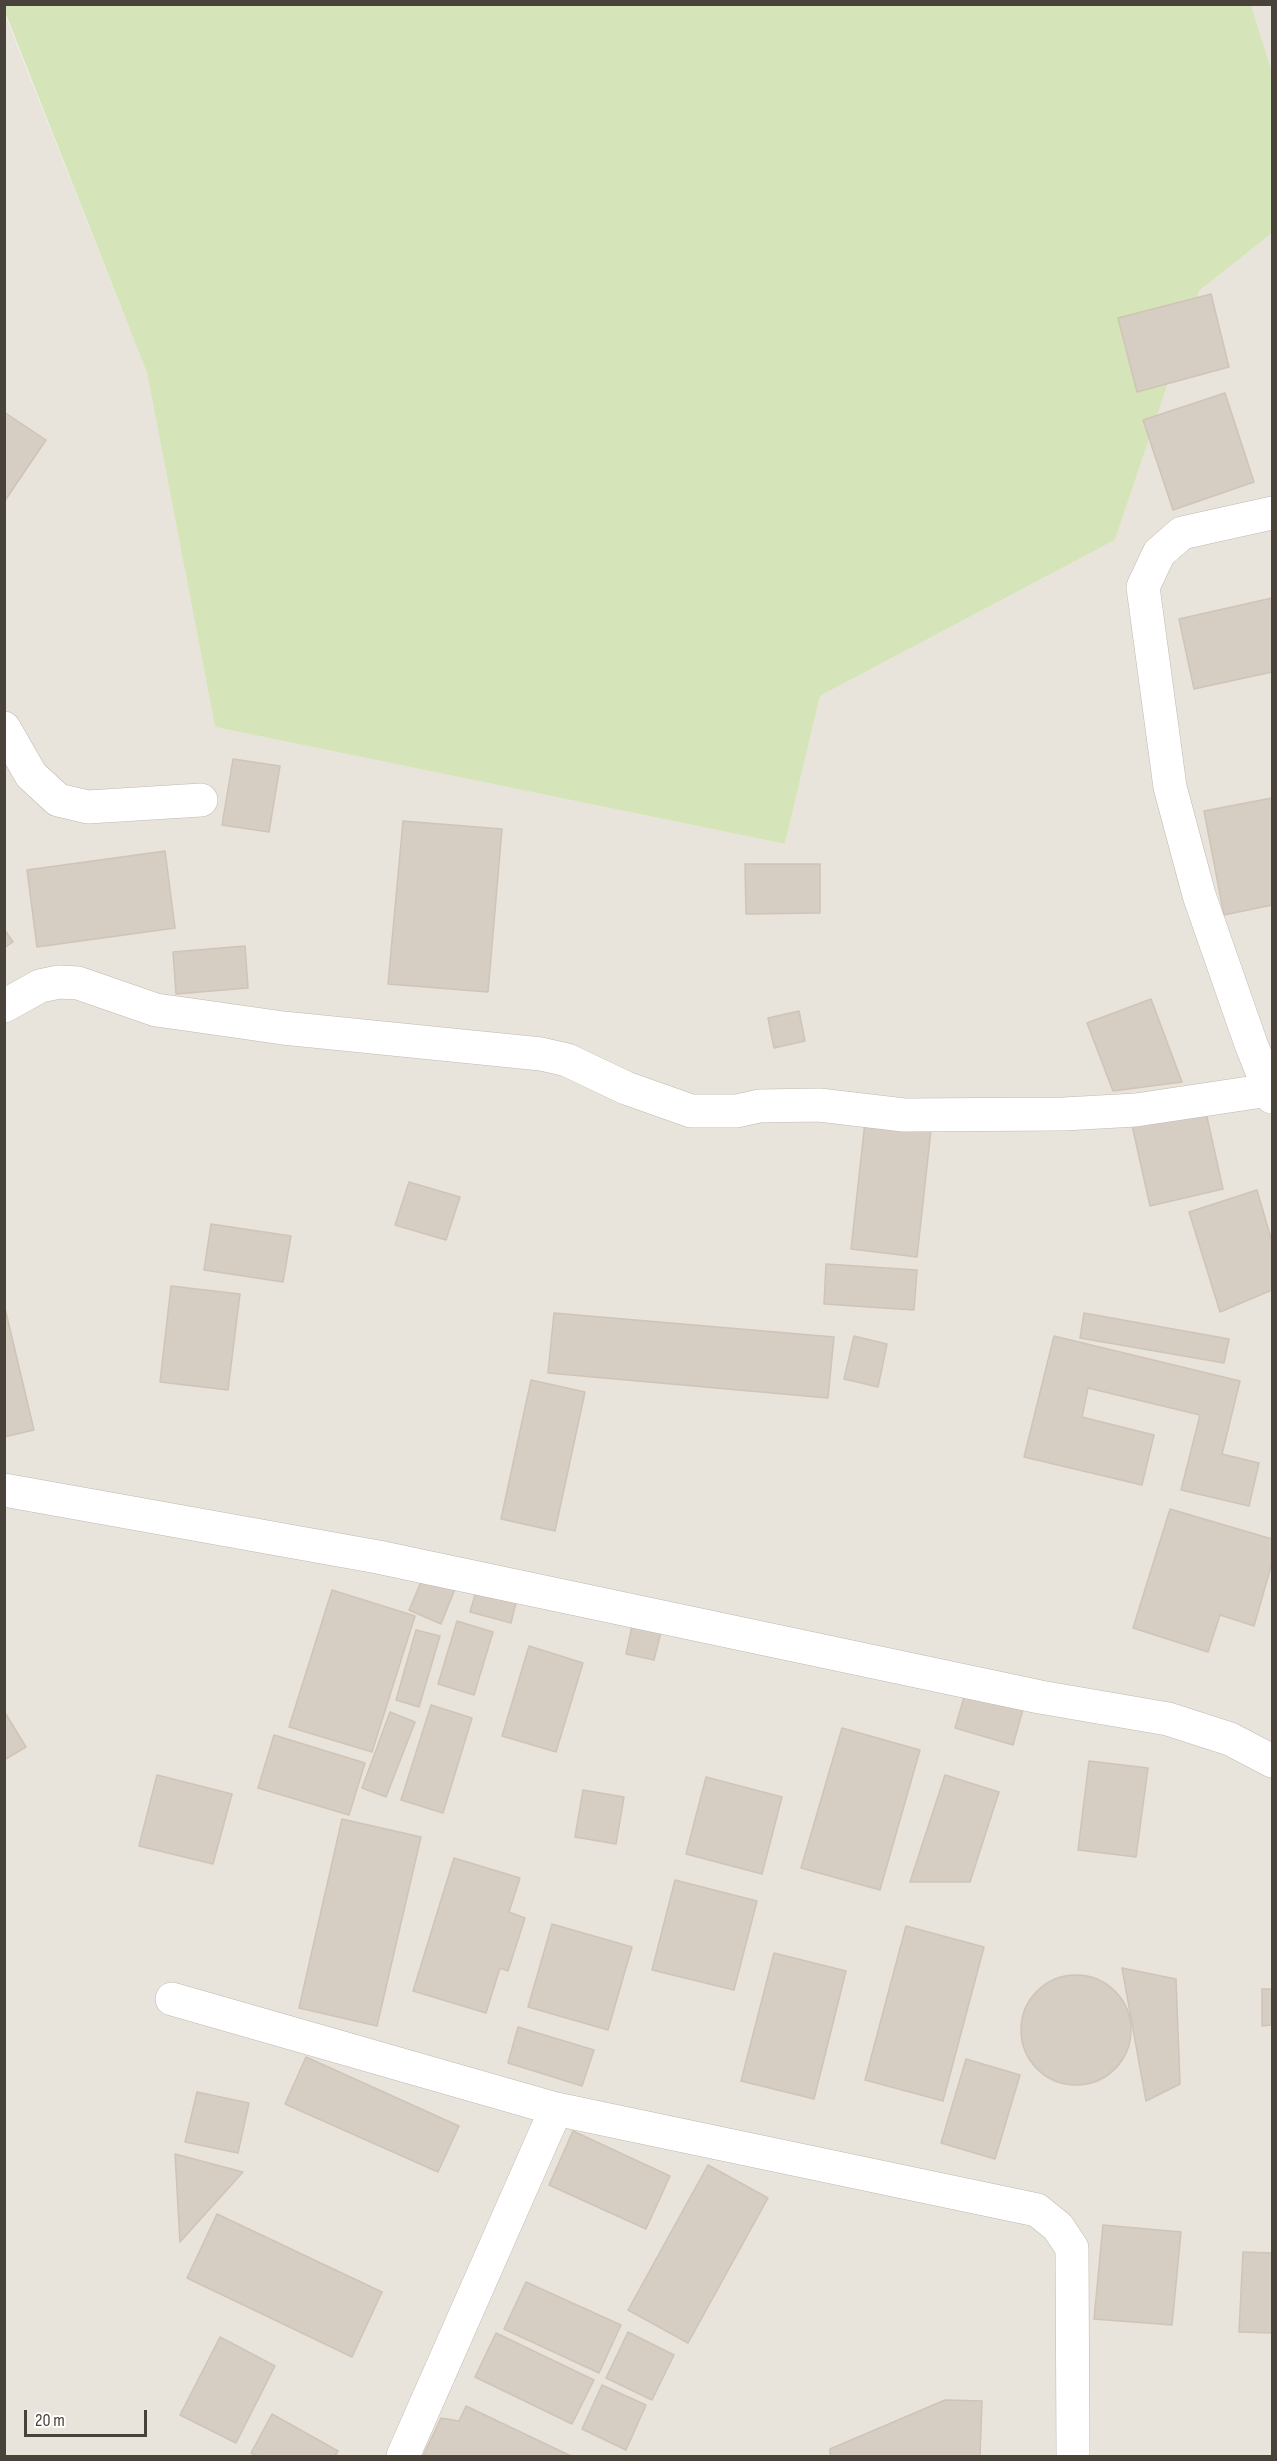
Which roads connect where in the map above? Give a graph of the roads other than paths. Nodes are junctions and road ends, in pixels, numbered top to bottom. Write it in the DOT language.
graph roads {
  1 [pos="1272,513"];
  2 [pos="4,728"];
  3 [pos="201,800"];
  4 [pos="4,1006"];
  5 [pos="1271,1094"];
  6 [pos="4,1490"];
  7 [pos="1272,1761"];
  8 [pos="172,1999"];
  9 [pos="556,2109"];
  10 [pos="403,2457"];
  11 [pos="1073,2457"];
  1 -- 5 [label="street"];
  2 -- 3 [label="street"];
  4 -- 5 [label="street"];
  6 -- 7 [label="street"];
  8 -- 9 [label="street"];
  9 -- 10 [label="street"];
  9 -- 11 [label="street"];
}
